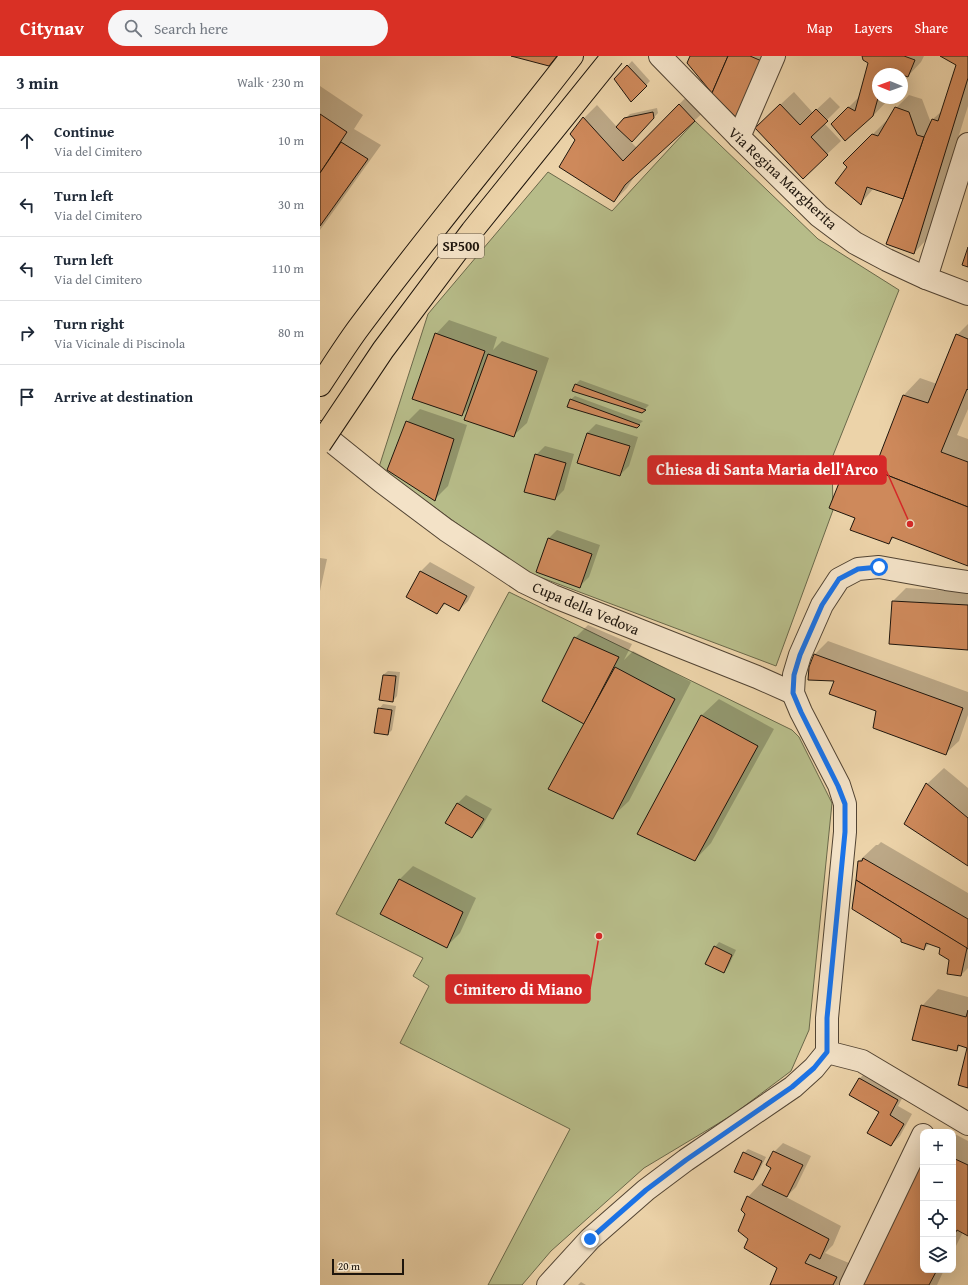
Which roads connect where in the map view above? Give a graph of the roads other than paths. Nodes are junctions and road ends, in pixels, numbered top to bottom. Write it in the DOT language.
graph roads {
  1 [pos="572,56"];
  2 [pos="613,56"];
  3 [pos="660,56"];
  4 [pos="774,56"];
  5 [pos="739,137"];
  6 [pos="968,144"];
  7 [pos="926,278"];
  8 [pos="968,294"];
  9 [pos="320,385"];
  10 [pos="320,432"];
  11 [pos="320,444"];
  12 [pos="968,582"];
  13 [pos="793,693"];
  14 [pos="827,1052"];
  15 [pos="937,1105"];
  16 [pos="968,1124"];
  17 [pos="926,1129"];
  18 [pos="920,1141"];
  19 [pos="548,1285"];
  20 [pos="851,1285"];
  1 -- 9 [label="highway, SP500"];
  2 -- 11 [label="highway, SP500, bridge"];
  3 -- 5 [label="street, Via Regina Margherita"];
  4 -- 5 [label="street"];
  5 -- 7 [label="street, Via Regina Margherita"];
  6 -- 7 [label="street"];
  7 -- 8 [label="street, Via Regina Margherita"];
  10 -- 13 [label="street, Cupa della Vedova"];
  12 -- 13 [label="street"];
  13 -- 14 [label="street"];
  14 -- 15 [label="street"];
  14 -- 19 [label="street"];
  15 -- 16 [label="street"];
  15 -- 17 [label="street"];
  18 -- 20 [label="street"];
}
